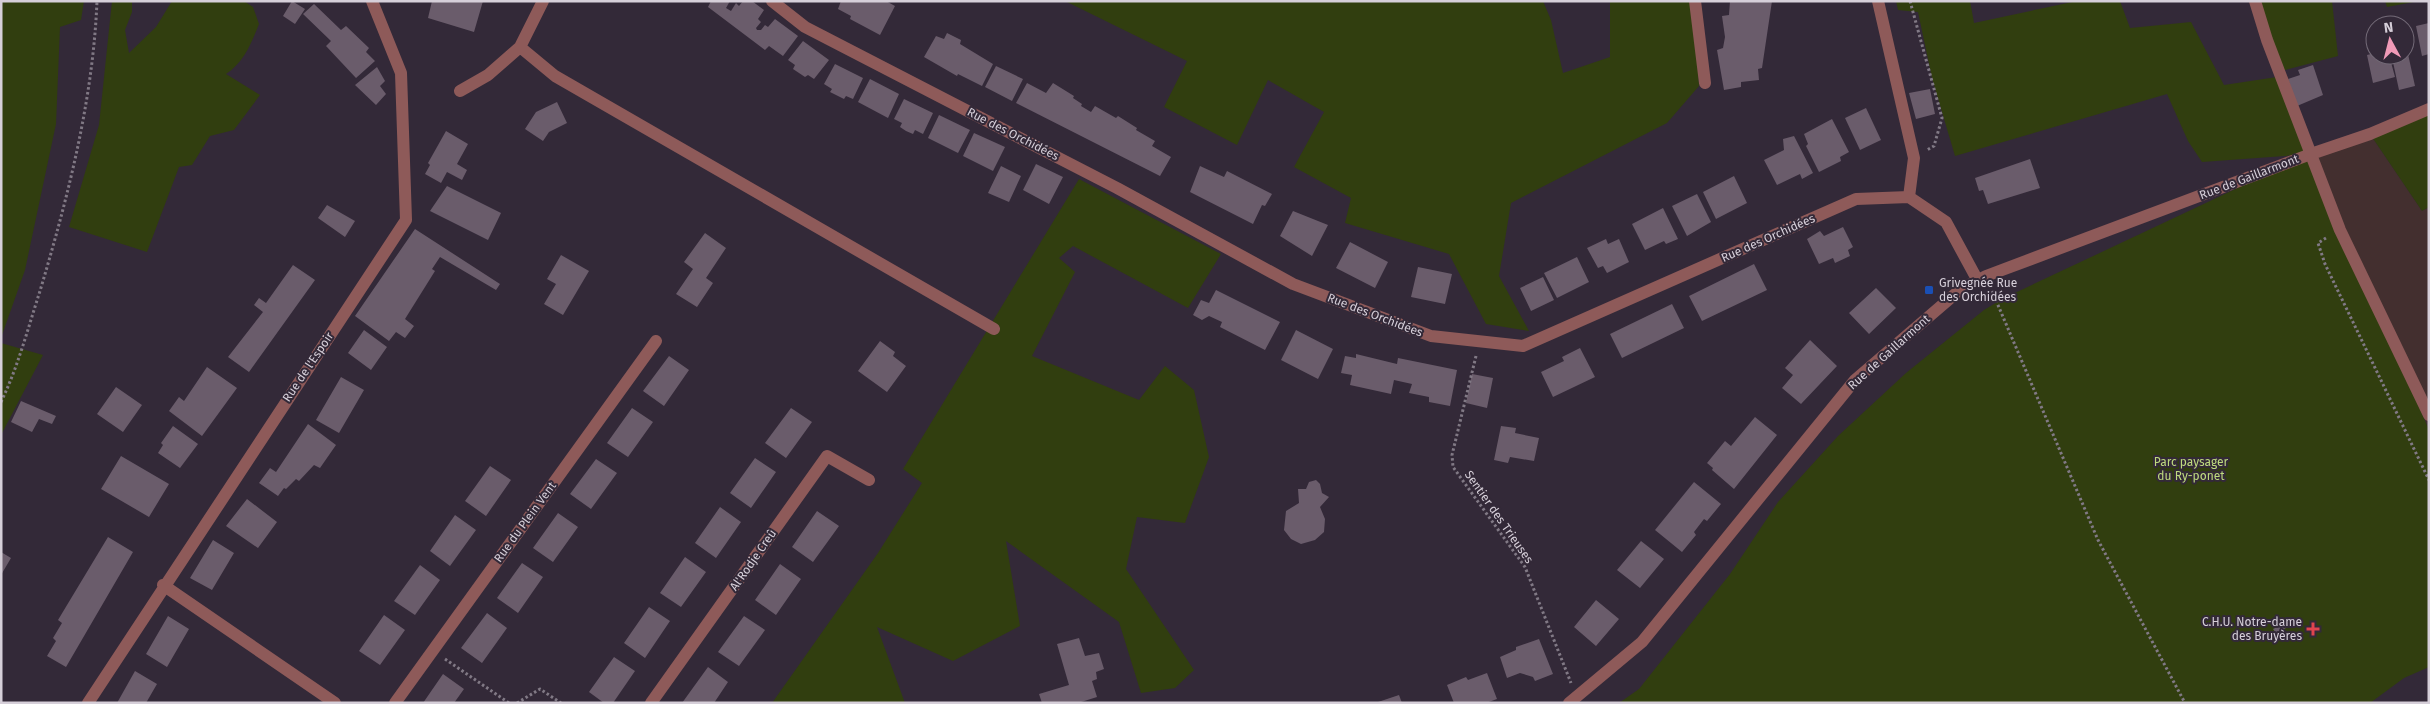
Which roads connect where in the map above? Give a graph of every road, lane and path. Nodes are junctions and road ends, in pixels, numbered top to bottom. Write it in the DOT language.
graph roads {
  1 [pos="97,1"];
  2 [pos="372,1"];
  3 [pos="543,1"];
  4 [pos="772,1"];
  5 [pos="1696,1"];
  6 [pos="1878,1"];
  7 [pos="1910,1"];
  8 [pos="2255,1"];
  9 [pos="520,47"];
  10 [pos="1705,83"];
  11 [pos="460,91"];
  12 [pos="2429,109"];
  13 [pos="2311,154"];
  14 [pos="1914,158"];
  15 [pos="1909,197"];
  16 [pos="2318,243"];
  17 [pos="1982,278"];
  18 [pos="994,329"];
  19 [pos="656,341"];
  20 [pos="1480,341"];
  21 [pos="1,402"];
  22 [pos="2429,415"];
  23 [pos="869,480"];
  24 [pos="2429,480"];
  25 [pos="163,585"];
  26 [pos="432,651"];
  27 [pos="1573,700"];
  28 [pos="88,703"];
  29 [pos="334,703"];
  30 [pos="394,703"];
  31 [pos="509,703"];
  32 [pos="517,703"];
  33 [pos="561,703"];
  34 [pos="651,703"];
  35 [pos="2185,703"];
  1 -- 21 [label="path"];
  2 -- 25 [label="street, Rue de l'Espoir"];
  3 -- 9 [label="street"];
  4 -- 20 [label="street, Rue des Orchidées"];
  5 -- 10 [label="street"];
  6 -- 14 [label="street"];
  7 -- 14 [label="path"];
  8 -- 13 [label="street"];
  9 -- 11 [label="street"];
  9 -- 18 [label="street"];
  12 -- 13 [label="street, Rue de Gaillarmont"];
  13 -- 17 [label="street, Rue de Gaillarmont"];
  13 -- 22 [label="street"];
  14 -- 15 [label="street"];
  15 -- 17 [label="street"];
  15 -- 20 [label="street, Rue des Orchidées"];
  16 -- 24 [label="path"];
  17 -- 27 [label="street, Rue de Gaillarmont"];
  17 -- 35 [label="path"];
  19 -- 26 [label="street, Rue du Plein Vent"];
  20 -- 27 [label="path, Sentier des Trieuses"];
  23 -- 34 [label="street, Al'Rodje Creû"];
  25 -- 28 [label="street, Rue de l'Espoir"];
  25 -- 29 [label="street"];
  26 -- 30 [label="street, Rue du Plein Vent"];
  26 -- 31 [label="path"];
  32 -- 33 [label="path"];
}
